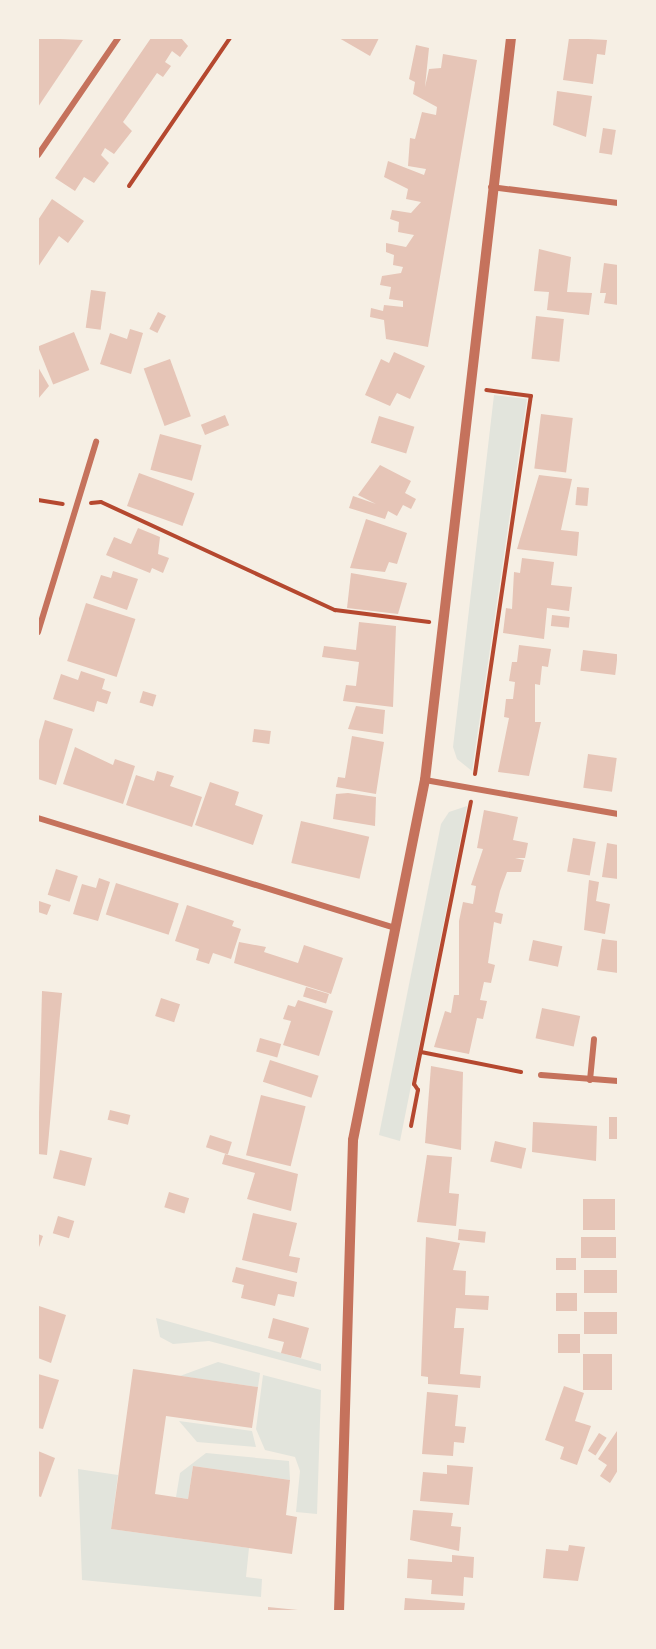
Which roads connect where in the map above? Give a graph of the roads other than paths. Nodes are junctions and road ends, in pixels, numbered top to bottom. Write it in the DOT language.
graph roads {
  1 [pos="118,38"];
  2 [pos="511,38"];
  3 [pos="38,155"];
  4 [pos="491,187"];
  5 [pos="618,203"];
  6 [pos="96,442"];
  7 [pos="38,632"];
  8 [pos="424,780"];
  9 [pos="618,814"];
  10 [pos="38,818"];
  11 [pos="396,928"];
  12 [pos="594,1039"];
  13 [pos="541,1075"];
  14 [pos="590,1080"];
  15 [pos="618,1081"];
  16 [pos="339,1611"];
  1 -- 3 [label="street"];
  2 -- 4 [label="street"];
  4 -- 5 [label="street"];
  4 -- 8 [label="street"];
  6 -- 7 [label="street"];
  8 -- 9 [label="street"];
  8 -- 11 [label="street"];
  10 -- 11 [label="street"];
  11 -- 16 [label="street"];
  12 -- 14 [label="street"];
  13 -- 14 [label="street"];
  14 -- 15 [label="street"];
}
